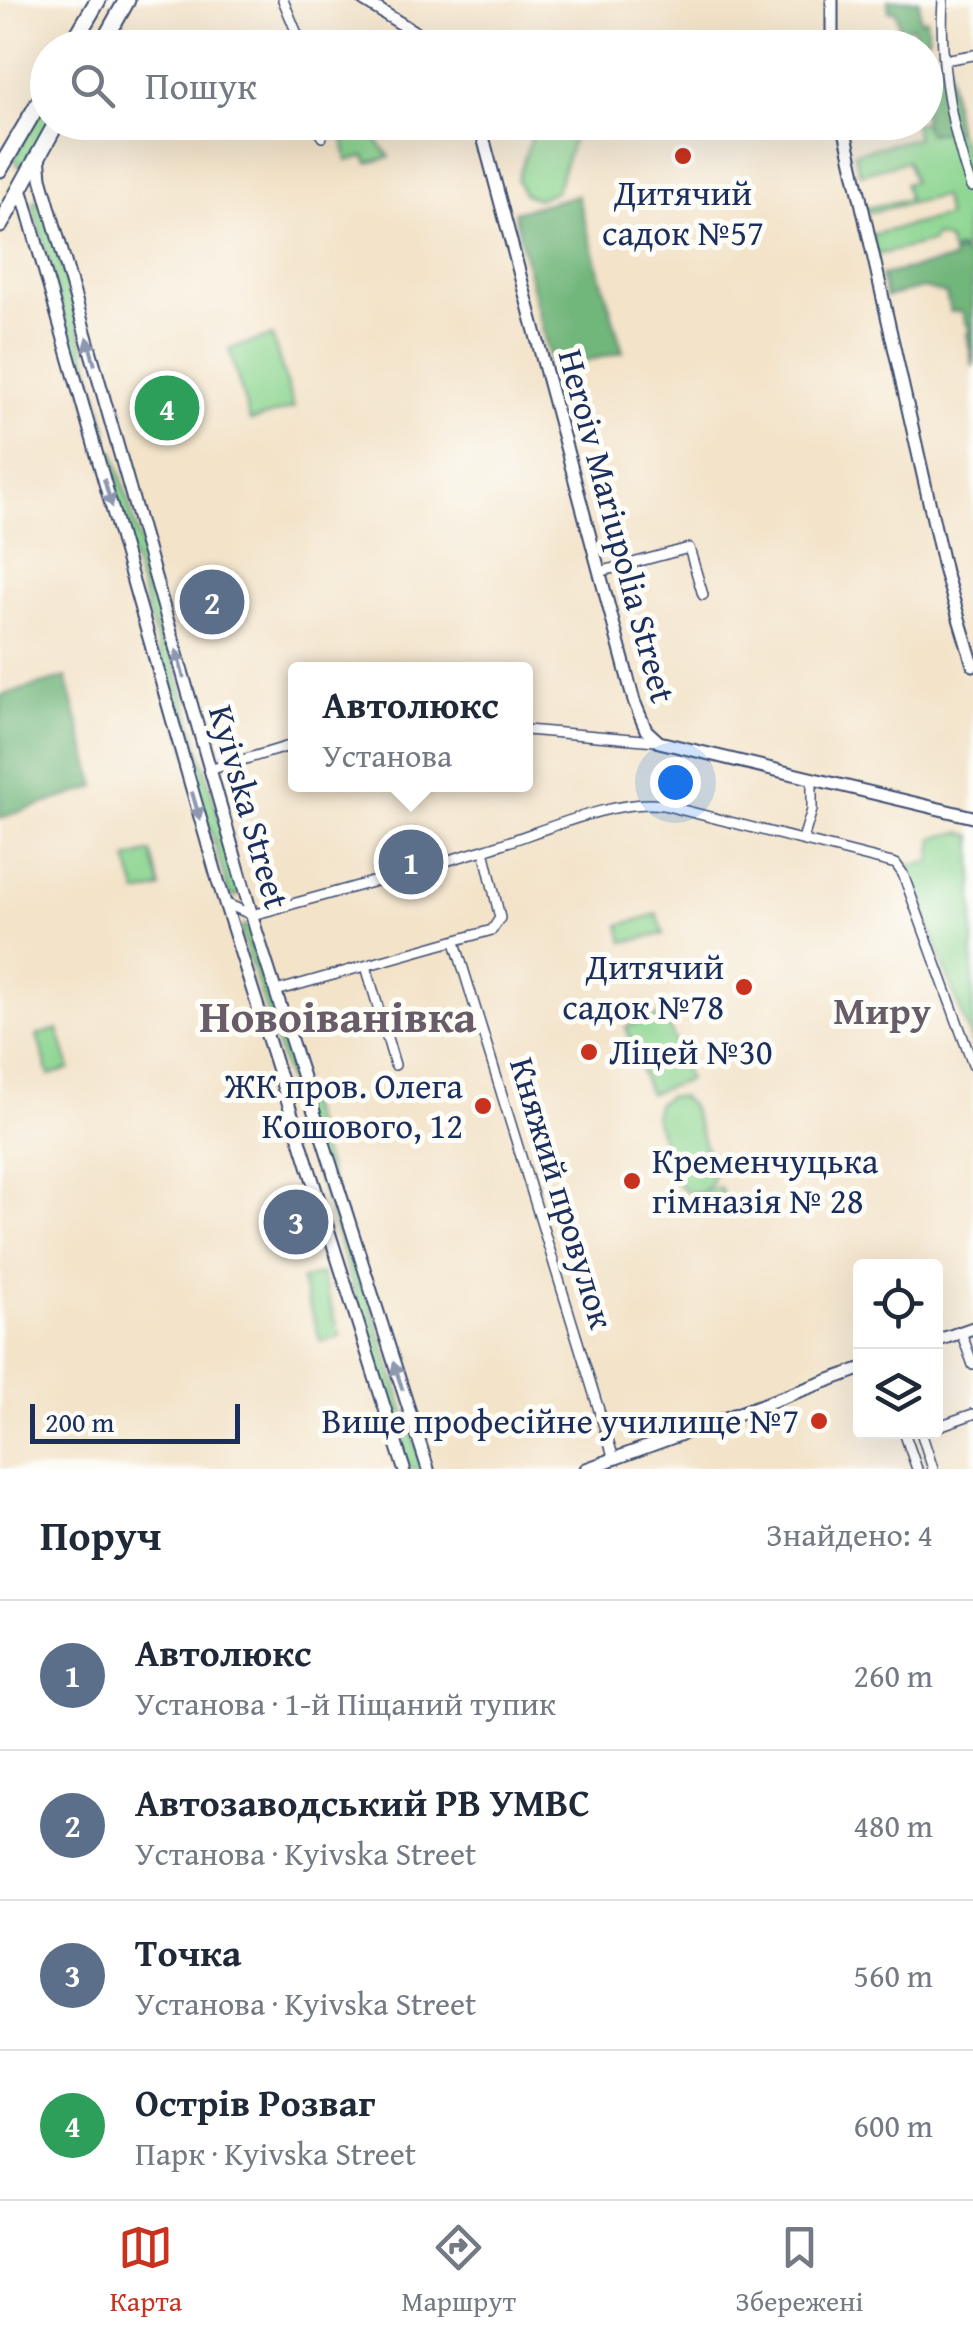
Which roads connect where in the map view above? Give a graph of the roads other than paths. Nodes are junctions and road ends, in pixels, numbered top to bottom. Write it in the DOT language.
graph roads {
  1 [pos="98,0"];
  2 [pos="127,0"];
  3 [pos="283,0"];
  4 [pos="363,0"];
  5 [pos="832,0"];
  6 [pos="943,0"];
  7 [pos="80,30"];
  8 [pos="110,30"];
  9 [pos="296,30"];
  10 [pos="411,30"];
  11 [pos="832,30"];
  12 [pos="973,55"];
  13 [pos="944,60"];
  14 [pos="30,118"];
  15 [pos="47,140"];
  16 [pos="484,140"];
  17 [pos="846,140"];
  18 [pos="39,155"];
  19 [pos="968,158"];
  20 [pos="0,169"];
  21 [pos="0,178"];
  22 [pos="971,187"];
  23 [pos="18,192"];
  24 [pos="0,225"];
  25 [pos="115,438"];
  26 [pos="94,444"];
  27 [pos="600,572"];
  28 [pos="703,595"];
  29 [pos="973,665"];
  30 [pos="533,731"];
  31 [pos="659,742"];
  32 [pos="288,746"];
  33 [pos="209,770"];
  34 [pos="812,778"];
  35 [pos="973,817"];
  36 [pos="803,839"];
  37 [pos="484,850"];
  38 [pos="246,896"];
  39 [pos="225,903"];
  40 [pos="252,916"];
  41 [pos="231,922"];
  42 [pos="456,942"];
  43 [pos="366,966"];
  44 [pos="276,991"];
  45 [pos="395,1064"];
  46 [pos="973,1065"];
  47 [pos="967,1330"];
  48 [pos="943,1339"];
  49 [pos="973,1364"];
  50 [pos="853,1372"];
  51 [pos="973,1414"];
  52 [pos="943,1425"];
  53 [pos="906,1439"];
  54 [pos="923,1439"];
  55 [pos="614,1459"];
  56 [pos="404,1469"];
  57 [pos="428,1469"];
  58 [pos="586,1469"];
  59 [pos="917,1469"];
  60 [pos="934,1469"];
  1 -- 7 [label="highway"];
  2 -- 8 [label="highway"];
  3 -- 9 [label="street"];
  4 -- 10 [label="main road"];
  5 -- 11 [label="main road"];
  6 -- 13 [label="street"];
  12 -- 13 [label="street"];
  13 -- 19 [label="street"];
  14 -- 20 [label="highway"];
  15 -- 18 [label="highway"];
  16 -- 27 [label="main road, Heroiv Mariupolia Street"];
  17 -- 29 [label="main road"];
  18 -- 23 [label="highway"];
  25 -- 18 [label="main road, Kyivska Street, one-way"];
  19 -- 22 [label="street"];
  21 -- 23 [label="highway"];
  23 -- 24 [label="highway"];
  23 -- 26 [label="main road, Kyivska Street"];
  25 -- 26 [label="main road"];
  33 -- 25 [label="main road, Kyivska Street, one-way"];
  26 -- 39 [label="main road, Kyivska Street, one-way"];
  27 -- 28 [label="street"];
  27 -- 31 [label="main road, Heroiv Mariupolia Street"];
  30 -- 31 [label="street"];
  31 -- 34 [label="main road, Heroiv Mariupolia Street"];
  32 -- 33 [label="street"];
  33 -- 38 [label="main road, Kyivska Street"];
  34 -- 35 [label="main road, Heroiv Mariupolia Street"];
  34 -- 36 [label="street"];
  36 -- 37 [label="street"];
  36 -- 46 [label="street"];
  37 -- 40 [label="street"];
  37 -- 42 [label="street"];
  38 -- 39 [label="main road"];
  38 -- 40 [label="main road, Kyivska Street"];
  39 -- 40 [label="street"];
  39 -- 41 [label="main road, Kyivska Street"];
  40 -- 41 [label="main road"];
  40 -- 44 [label="main road, Kyivska Street"];
  41 -- 56 [label="main road, Kyivska Street"];
  42 -- 43 [label="street"];
  42 -- 55 [label="street, Княжий провулок"];
  43 -- 44 [label="street"];
  43 -- 45 [label="street"];
  57 -- 44 [label="main road, Kyivska Street, one-way"];
  47 -- 48 [label="main road"];
  47 -- 49 [label="street"];
  50 -- 55 [label="main road"];
  51 -- 52 [label="street"];
  53 -- 59 [label="street"];
  54 -- 60 [label="street"];
  55 -- 58 [label="main road"];
}
